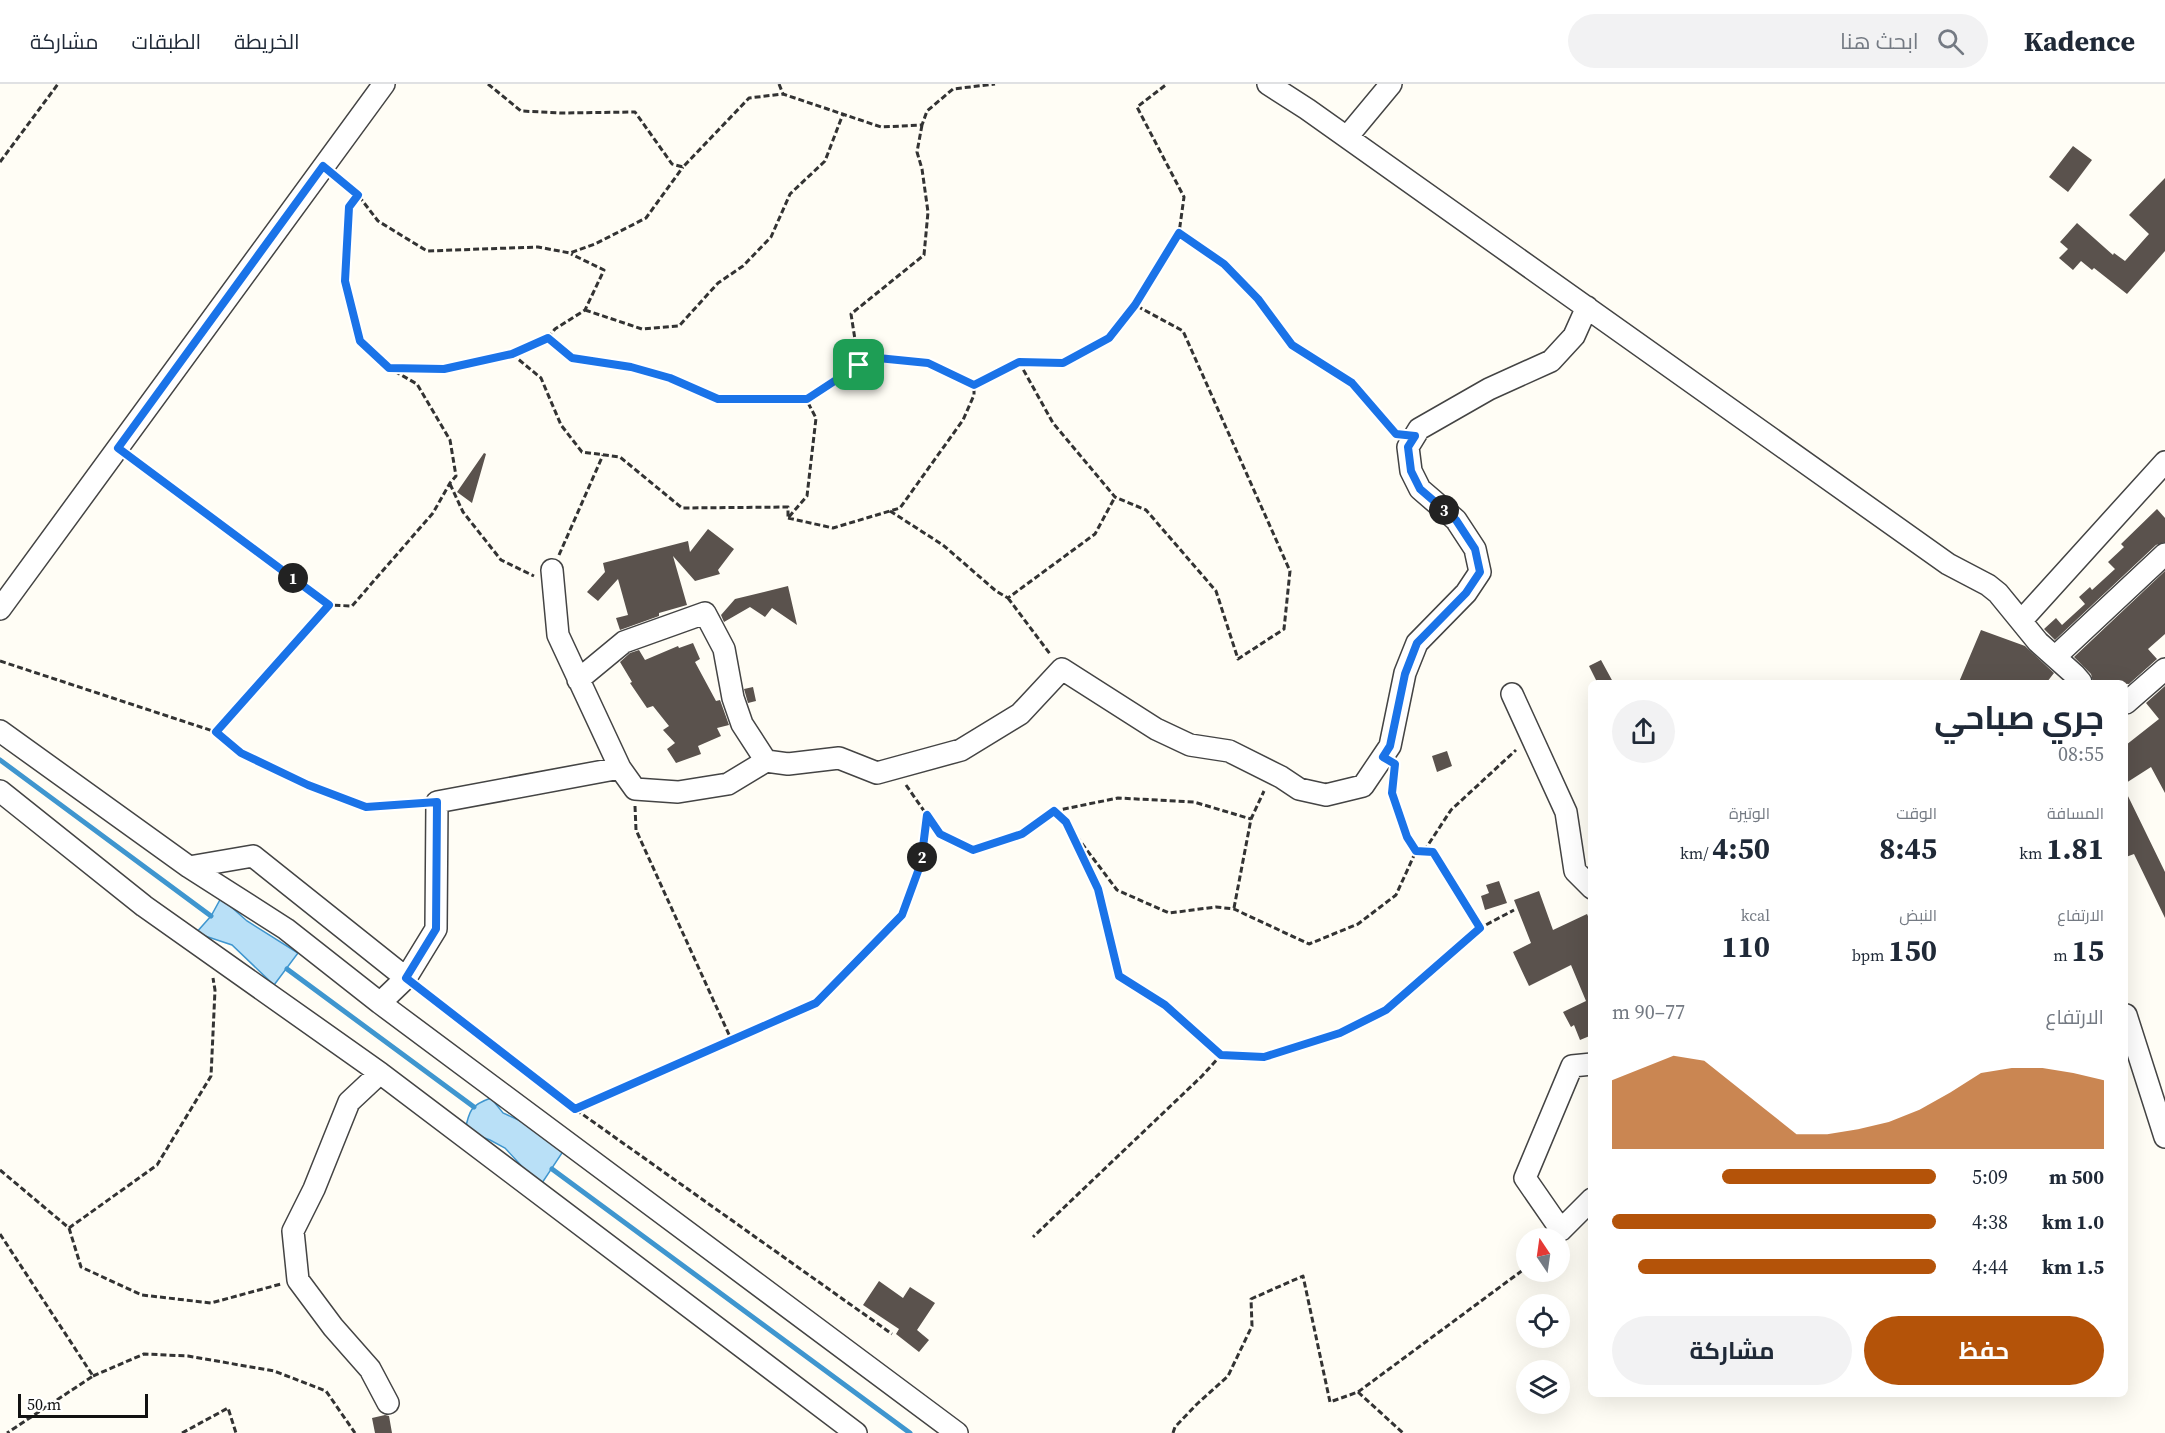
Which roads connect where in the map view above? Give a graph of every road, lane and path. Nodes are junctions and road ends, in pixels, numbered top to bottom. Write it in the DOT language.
graph roads {
  1 [pos="58,84"];
  2 [pos="384,84"];
  3 [pos="488,84"];
  4 [pos="779,84"];
  5 [pos="995,84"];
  6 [pos="1167,84"];
  7 [pos="1268,84"];
  8 [pos="1391,84"];
  9 [pos="783,94"];
  10 [pos="843,114"];
  11 [pos="922,125"];
  12 [pos="1347,137"];
  13 [pos="0,162"];
  14 [pos="323,166"];
  15 [pos="683,167"];
  16 [pos="358,195"];
  17 [pos="1179,233"];
  18 [pos="570,254"];
  19 [pos="1135,305"];
  20 [pos="1587,307"];
  21 [pos="585,310"];
  22 [pos="548,338"];
  23 [pos="512,354"];
  24 [pos="1019,362"];
  25 [pos="859,365"];
  26 [pos="389,368"];
  27 [pos="974,385"];
  28 [pos="807,399"];
  29 [pos="1415,436"];
  30 [pos="118,448"];
  31 [pos="603,455"];
  32 [pos="2165,462"];
  33 [pos="450,483"];
  34 [pos="1115,497"];
  35 [pos="891,511"];
  36 [pos="788,518"];
  37 [pos="2165,554"];
  38 [pos="552,570"];
  39 [pos="1008,598"];
  40 [pos="329,605"];
  41 [pos="0,609"];
  42 [pos="2021,621"];
  43 [pos="2055,657"];
  44 [pos="0,661"];
  45 [pos="1062,669"];
  46 [pos="2165,669"];
  47 [pos="578,680"];
  48 [pos="2079,680"];
  49 [pos="1512,694"];
  50 [pos="2128,701"];
  51 [pos="0,731"];
  52 [pos="216,732"];
  53 [pos="1530,736"];
  54 [pos="1383,757"];
  55 [pos="766,761"];
  56 [pos="620,768"];
  57 [pos="877,773"];
  58 [pos="1272,773"];
  59 [pos="635,789"];
  60 [pos="0,791"];
  61 [pos="437,802"];
  62 [pos="1054,811"];
  63 [pos="927,815"];
  64 [pos="1251,819"];
  65 [pos="1066,822"];
  66 [pos="1416,851"];
  67 [pos="1424,851"];
  68 [pos="189,867"];
  69 [pos="1588,884"];
  70 [pos="1234,909"];
  71 [pos="1514,910"];
  72 [pos="1480,928"];
  73 [pos="210,953"];
  74 [pos="406,978"];
  75 [pos="380,1003"];
  76 [pos="2128,1021"];
  77 [pos="731,1039"];
  78 [pos="1221,1055"];
  79 [pos="1588,1064"];
  80 [pos="380,1073"];
  81 [pos="575,1109"];
  82 [pos="2165,1137"];
  83 [pos="0,1170"];
  84 [pos="1588,1203"];
  85 [pos="69,1227"];
  86 [pos="0,1234"];
  87 [pos="1033,1237"];
  88 [pos="1516,1275"];
  89 [pos="298,1280"];
  90 [pos="892,1334"];
  91 [pos="93,1376"];
  92 [pos="1358,1392"];
  93 [pos="388,1403"];
  94 [pos="7,1433"];
  95 [pos="182,1433"];
  96 [pos="236,1433"];
  97 [pos="355,1433"];
  98 [pos="856,1433"];
  99 [pos="957,1433"];
  100 [pos="1173,1433"];
  101 [pos="1403,1433"];
  1 -- 13 [label="path"];
  2 -- 14 [label="street"];
  3 -- 15 [label="path"];
  4 -- 9 [label="path"];
  5 -- 11 [label="path"];
  6 -- 17 [label="path"];
  7 -- 12 [label="street"];
  8 -- 12 [label="street"];
  9 -- 10 [label="path"];
  9 -- 15 [label="path"];
  10 -- 11 [label="path"];
  10 -- 21 [label="path"];
  11 -- 25 [label="path"];
  12 -- 20 [label="street"];
  14 -- 16 [label="path"];
  14 -- 30 [label="street"];
  15 -- 18 [label="path"];
  16 -- 18 [label="path"];
  16 -- 26 [label="path"];
  17 -- 19 [label="path"];
  17 -- 29 [label="path"];
  18 -- 21 [label="path"];
  19 -- 24 [label="path"];
  19 -- 34 [label="path"];
  20 -- 29 [label="street"];
  20 -- 42 [label="street"];
  21 -- 22 [label="path"];
  22 -- 23 [label="path"];
  22 -- 28 [label="path"];
  23 -- 26 [label="path"];
  23 -- 31 [label="path"];
  24 -- 27 [label="path"];
  24 -- 34 [label="path"];
  25 -- 27 [label="path"];
  25 -- 28 [label="path"];
  26 -- 33 [label="path"];
  27 -- 35 [label="path"];
  28 -- 36 [label="path"];
  29 -- 54 [label="street"];
  30 -- 40 [label="path"];
  30 -- 41 [label="street"];
  31 -- 36 [label="path"];
  31 -- 38 [label="path"];
  32 -- 42 [label="street"];
  33 -- 38 [label="path"];
  33 -- 40 [label="path"];
  34 -- 39 [label="path"];
  35 -- 36 [label="path"];
  35 -- 39 [label="path"];
  37 -- 43 [label="street"];
  38 -- 47 [label="street"];
  39 -- 45 [label="path"];
  40 -- 52 [label="path"];
  42 -- 43 [label="street"];
  43 -- 48 [label="street"];
  44 -- 52 [label="path"];
  45 -- 57 [label="street"];
  45 -- 58 [label="street"];
  46 -- 50 [label="street"];
  47 -- 55 [label="street"];
  47 -- 56 [label="street"];
  49 -- 53 [label="street"];
  51 -- 68 [label="street"];
  52 -- 61 [label="path"];
  53 -- 67 [label="path"];
  53 -- 69 [label="street"];
  54 -- 58 [label="street"];
  54 -- 66 [label="path"];
  55 -- 57 [label="street"];
  55 -- 59 [label="street"];
  56 -- 59 [label="street"];
  56 -- 61 [label="street"];
  57 -- 63 [label="path"];
  58 -- 64 [label="path"];
  59 -- 77 [label="path"];
  60 -- 73 [label="street"];
  61 -- 74 [label="street"];
  62 -- 63 [label="path"];
  62 -- 64 [label="path"];
  62 -- 65 [label="path"];
  63 -- 77 [label="path"];
  64 -- 70 [label="path"];
  65 -- 70 [label="path"];
  65 -- 78 [label="path"];
  66 -- 67 [label="path"];
  66 -- 70 [label="path"];
  67 -- 72 [label="path"];
  68 -- 74 [label="street"];
  68 -- 75 [label="street"];
  71 -- 72 [label="path"];
  72 -- 78 [label="path"];
  73 -- 80 [label="street"];
  73 -- 85 [label="path"];
  74 -- 75 [label="street"];
  74 -- 81 [label="path"];
  75 -- 99 [label="street"];
  76 -- 82 [label="street"];
  77 -- 81 [label="path"];
  78 -- 87 [label="path"];
  79 -- 84 [label="street"];
  80 -- 89 [label="street"];
  80 -- 98 [label="street"];
  81 -- 90 [label="path"];
  83 -- 85 [label="path"];
  85 -- 89 [label="path"];
  86 -- 91 [label="path"];
  88 -- 92 [label="path"];
  89 -- 93 [label="street"];
  91 -- 94 [label="path"];
  91 -- 97 [label="path"];
  92 -- 100 [label="path"];
  92 -- 101 [label="path"];
  95 -- 96 [label="path"];
}
